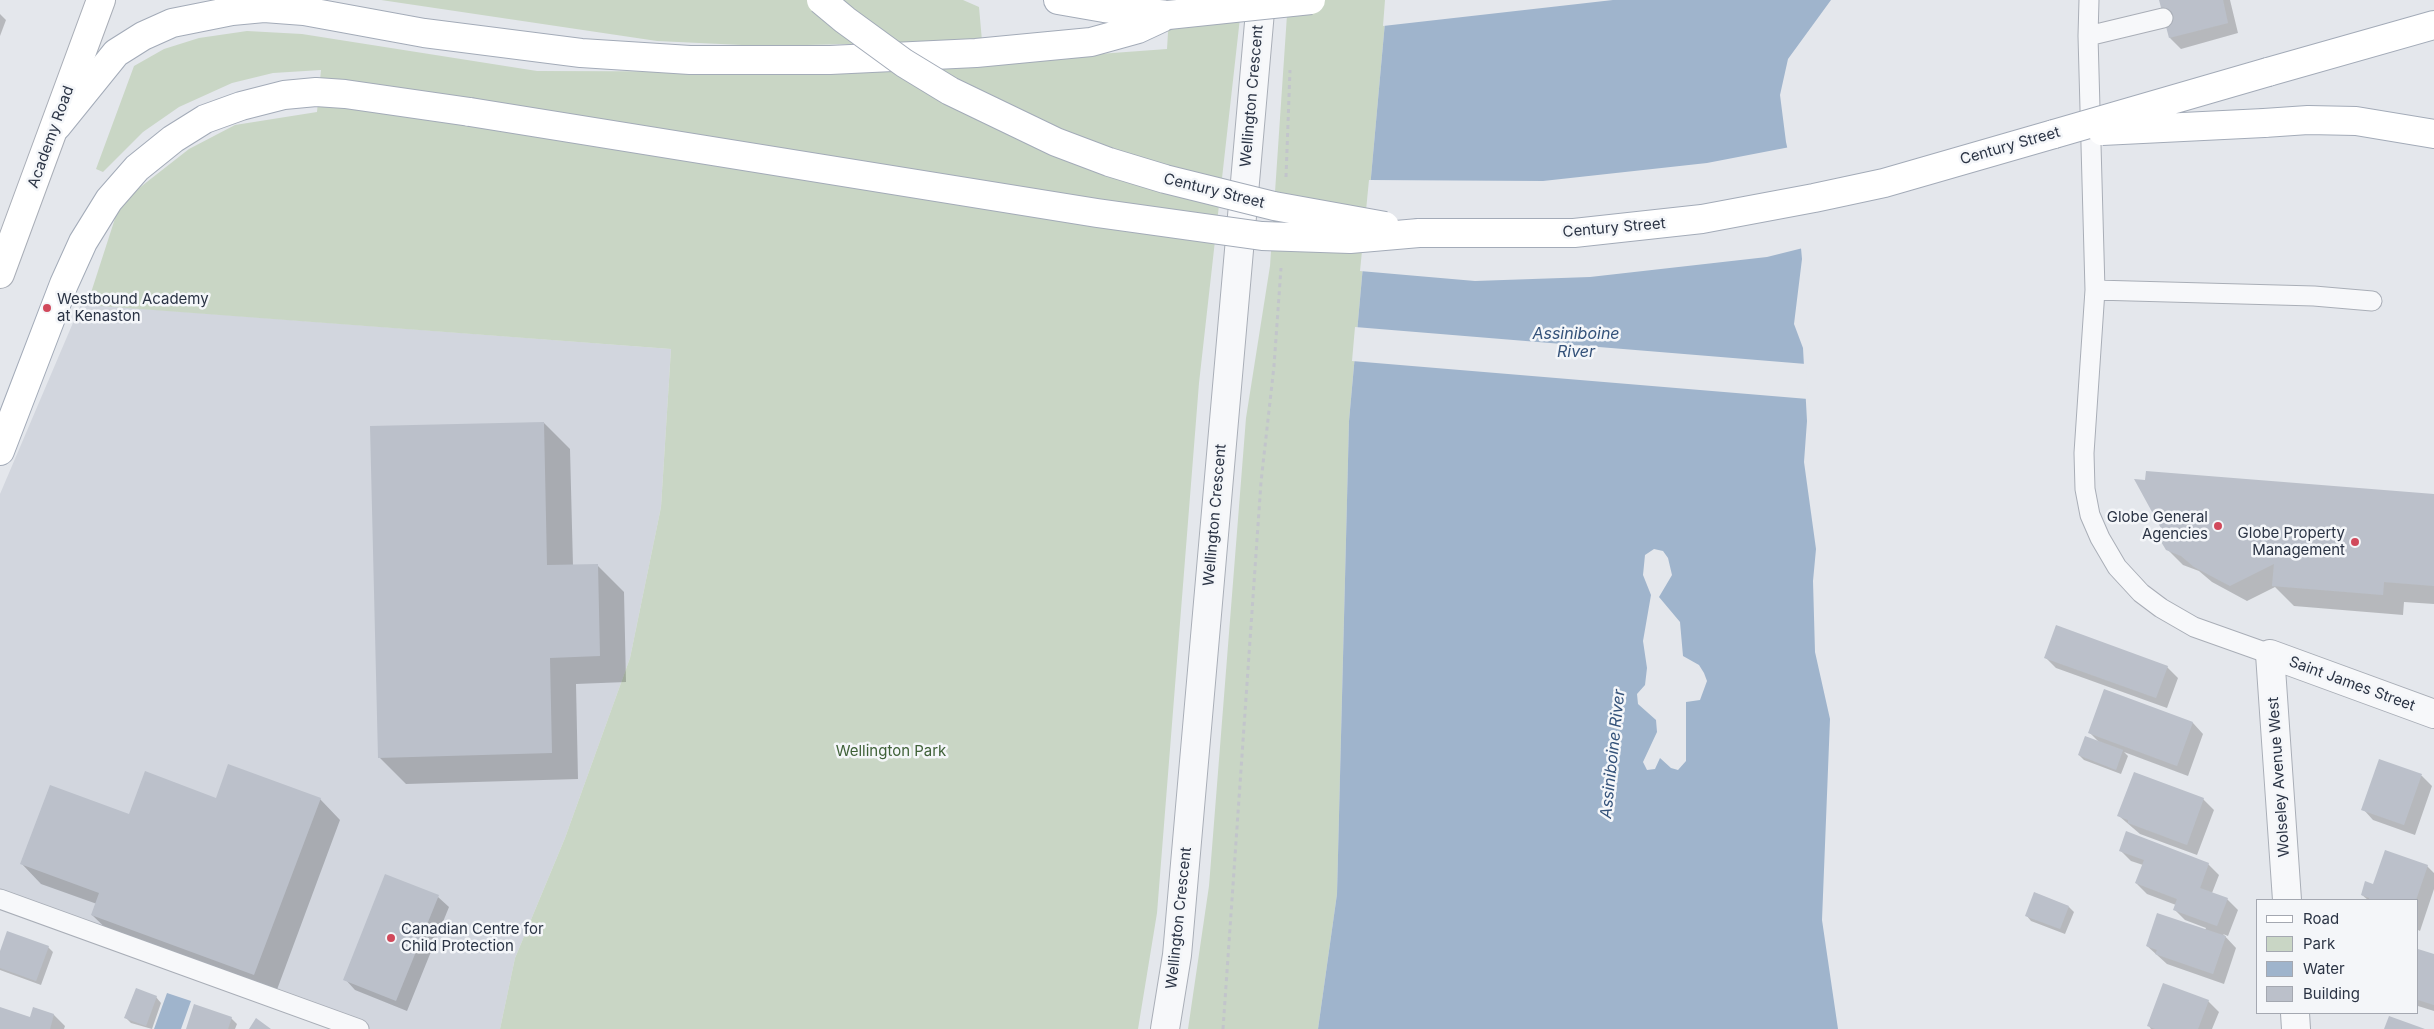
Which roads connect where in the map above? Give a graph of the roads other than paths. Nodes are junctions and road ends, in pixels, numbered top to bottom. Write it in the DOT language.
graph roads {
  1 [pos="101,0"];
  2 [pos="821,0"];
  3 [pos="1058,0"];
  4 [pos="1261,0"];
  5 [pos="1310,0"];
  6 [pos="2089,0"];
  7 [pos="1168,15"];
  8 [pos="2163,18"];
  9 [pos="2434,25"];
  10 [pos="2088,36"];
  11 [pos="57,126"];
  12 [pos="2054,134"];
  13 [pos="2434,134"];
  14 [pos="1419,233"];
  15 [pos="0,274"];
  16 [pos="2095,290"];
  17 [pos="2372,301"];
  18 [pos="0,451"];
  19 [pos="2270,654"];
  20 [pos="2434,714"];
  21 [pos="0,899"];
  22 [pos="2287,899"];
  23 [pos="2295,1014"];
  24 [pos="359,1029"];
  25 [pos="1165,1029"];
  26 [pos="2296,1029"];
  1 -- 11 [label="main road, Academy Road"];
  2 -- 14 [label="main road, Century Street, bridge"];
  3 -- 7 [label="main road"];
  4 -- 25 [label="street, Wellington Crescent"];
  5 -- 7 [label="main road, bridge"];
  6 -- 10 [label="lane"];
  7 -- 11 [label="main road"];
  8 -- 10 [label="lane"];
  9 -- 12 [label="main road, Century Street, bridge"];
  10 -- 16 [label="lane"];
  11 -- 15 [label="main road, Academy Road"];
  12 -- 13 [label="main road, bridge"];
  12 -- 14 [label="main road, Century Street"];
  14 -- 18 [label="main road, bridge"];
  16 -- 17 [label="lane"];
  16 -- 19 [label="lane"];
  19 -- 20 [label="street, Saint James Street"];
  19 -- 22 [label="street, Wolseley Avenue West"];
  21 -- 24 [label="lane"];
  23 -- 26 [label="street"];
}
